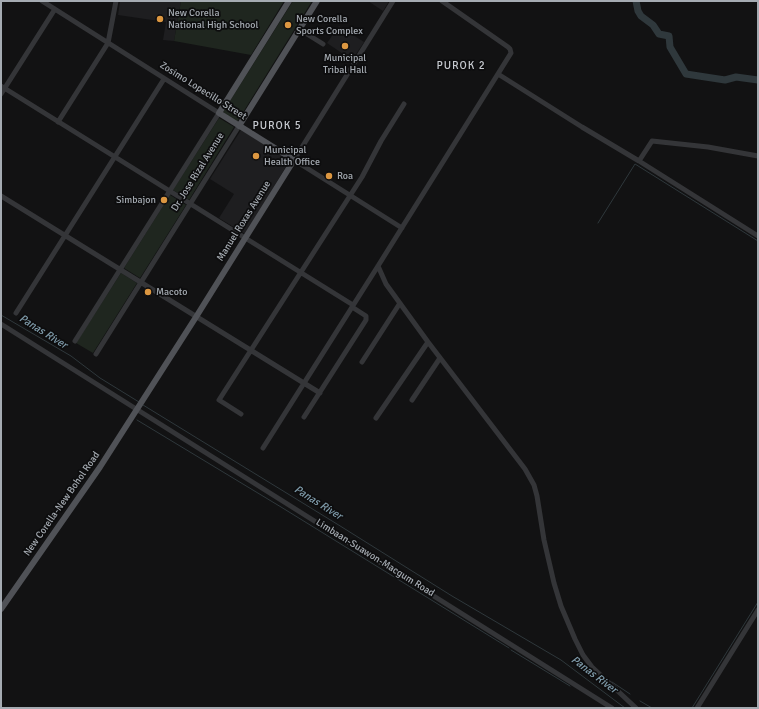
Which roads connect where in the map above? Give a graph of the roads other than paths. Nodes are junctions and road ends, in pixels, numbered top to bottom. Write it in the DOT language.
graph roads {
  1 [pos="42,1"];
  2 [pos="116,1"];
  3 [pos="289,1"];
  4 [pos="317,1"];
  5 [pos="393,1"];
  6 [pos="442,1"];
  7 [pos="54,9"];
  8 [pos="299,29"];
  9 [pos="108,43"];
  10 [pos="323,44"];
  11 [pos="498,74"];
  12 [pos="164,78"];
  13 [pos="3,88"];
  14 [pos="1,94"];
  15 [pos="404,104"];
  16 [pos="218,113"];
  17 [pos="58,122"];
  18 [pos="239,126"];
  19 [pos="758,156"];
  20 [pos="114,157"];
  21 [pos="294,160"];
  22 [pos="639,161"];
  23 [pos="168,191"];
  24 [pos="350,195"];
  25 [pos="1,196"];
  26 [pos="190,204"];
  27 [pos="402,228"];
  28 [pos="64,235"];
  29 [pos="758,236"];
  30 [pos="245,238"];
  31 [pos="378,266"];
  32 [pos="120,269"];
  33 [pos="301,272"];
  34 [pos="141,282"];
  35 [pos="400,303"];
  36 [pos="353,306"];
  37 [pos="16,313"];
  38 [pos="196,317"];
  39 [pos="1,324"];
  40 [pos="75,341"];
  41 [pos="428,342"];
  42 [pos="251,350"];
  43 [pos="96,354"];
  44 [pos="440,358"];
  45 [pos="362,362"];
  46 [pos="304,384"];
  47 [pos="320,393"];
  48 [pos="412,400"];
  49 [pos="138,408"];
  50 [pos="241,414"];
  51 [pos="304,417"];
  52 [pos="376,418"];
  53 [pos="263,448"];
  54 [pos="1,609"];
  55 [pos="758,610"];
  56 [pos="612,708"];
  57 [pos="636,708"];
  58 [pos="697,708"];
  1 -- 7 [label="street, Zosimo Lopecillo Street"];
  2 -- 9 [label="street"];
  3 -- 16 [label="main road, Dr. Jose Rizal Avenue"];
  4 -- 8 [label="main road, Dr. Jose Rizal Avenue"];
  5 -- 21 [label="street, Manuel Roxas Avenue"];
  6 -- 11 [label="street"];
  7 -- 9 [label="street, Zosimo Lopecillo Street"];
  7 -- 13 [label="street"];
  8 -- 10 [label="street"];
  8 -- 18 [label="main road, Dr. Jose Rizal Avenue"];
  9 -- 12 [label="street, Zosimo Lopecillo Street"];
  9 -- 17 [label="street"];
  11 -- 22 [label="street"];
  11 -- 27 [label="street"];
  12 -- 16 [label="street, Zosimo Lopecillo Street"];
  12 -- 20 [label="street"];
  13 -- 14 [label="street"];
  13 -- 17 [label="street"];
  15 -- 24 [label="street"];
  16 -- 18 [label="main road, Zosimo Lopecillo Street"];
  16 -- 23 [label="street, Dr. Jose Rizal Avenue"];
  17 -- 20 [label="street"];
  18 -- 21 [label="main road, Zosimo Lopecillo Street"];
  18 -- 26 [label="street, Dr. Jose Rizal Avenue"];
  19 -- 22 [label="street"];
  20 -- 23 [label="street"];
  20 -- 28 [label="street"];
  21 -- 24 [label="street, Zosimo Lopecillo Street"];
  21 -- 30 [label="main road, Manuel Roxas Avenue"];
  22 -- 29 [label="street"];
  23 -- 26 [label="street"];
  23 -- 32 [label="street, Dr. Jose Rizal Avenue"];
  24 -- 27 [label="street, Zosimo Lopecillo Street"];
  24 -- 33 [label="street"];
  25 -- 28 [label="street"];
  26 -- 30 [label="street"];
  26 -- 34 [label="street, Dr. Jose Rizal Avenue"];
  27 -- 31 [label="street"];
  28 -- 32 [label="street"];
  28 -- 37 [label="street"];
  30 -- 33 [label="street"];
  30 -- 38 [label="main road, Manuel Roxas Avenue"];
  31 -- 35 [label="street"];
  31 -- 36 [label="street"];
  32 -- 34 [label="street"];
  32 -- 40 [label="street, Dr. Jose Rizal Avenue"];
  33 -- 36 [label="street"];
  33 -- 42 [label="street"];
  34 -- 38 [label="street"];
  34 -- 43 [label="street, Dr. Jose Rizal Avenue"];
  35 -- 41 [label="street"];
  35 -- 45 [label="street"];
  36 -- 46 [label="street"];
  36 -- 47 [label="street"];
  38 -- 42 [label="street"];
  38 -- 49 [label="main road, Manuel Roxas Avenue"];
  39 -- 49 [label="street, Limbaan-Suawon-Macgum Road"];
  41 -- 44 [label="street"];
  41 -- 52 [label="street"];
  42 -- 46 [label="street"];
  42 -- 50 [label="street"];
  44 -- 48 [label="street"];
  44 -- 57 [label="street"];
  46 -- 47 [label="street"];
  46 -- 53 [label="street"];
  47 -- 51 [label="street"];
  49 -- 54 [label="main road, New Corella-New Bohol Road"];
  49 -- 56 [label="street, Limbaan-Suawon-Macgum Road"];
  55 -- 58 [label="street"];
}
